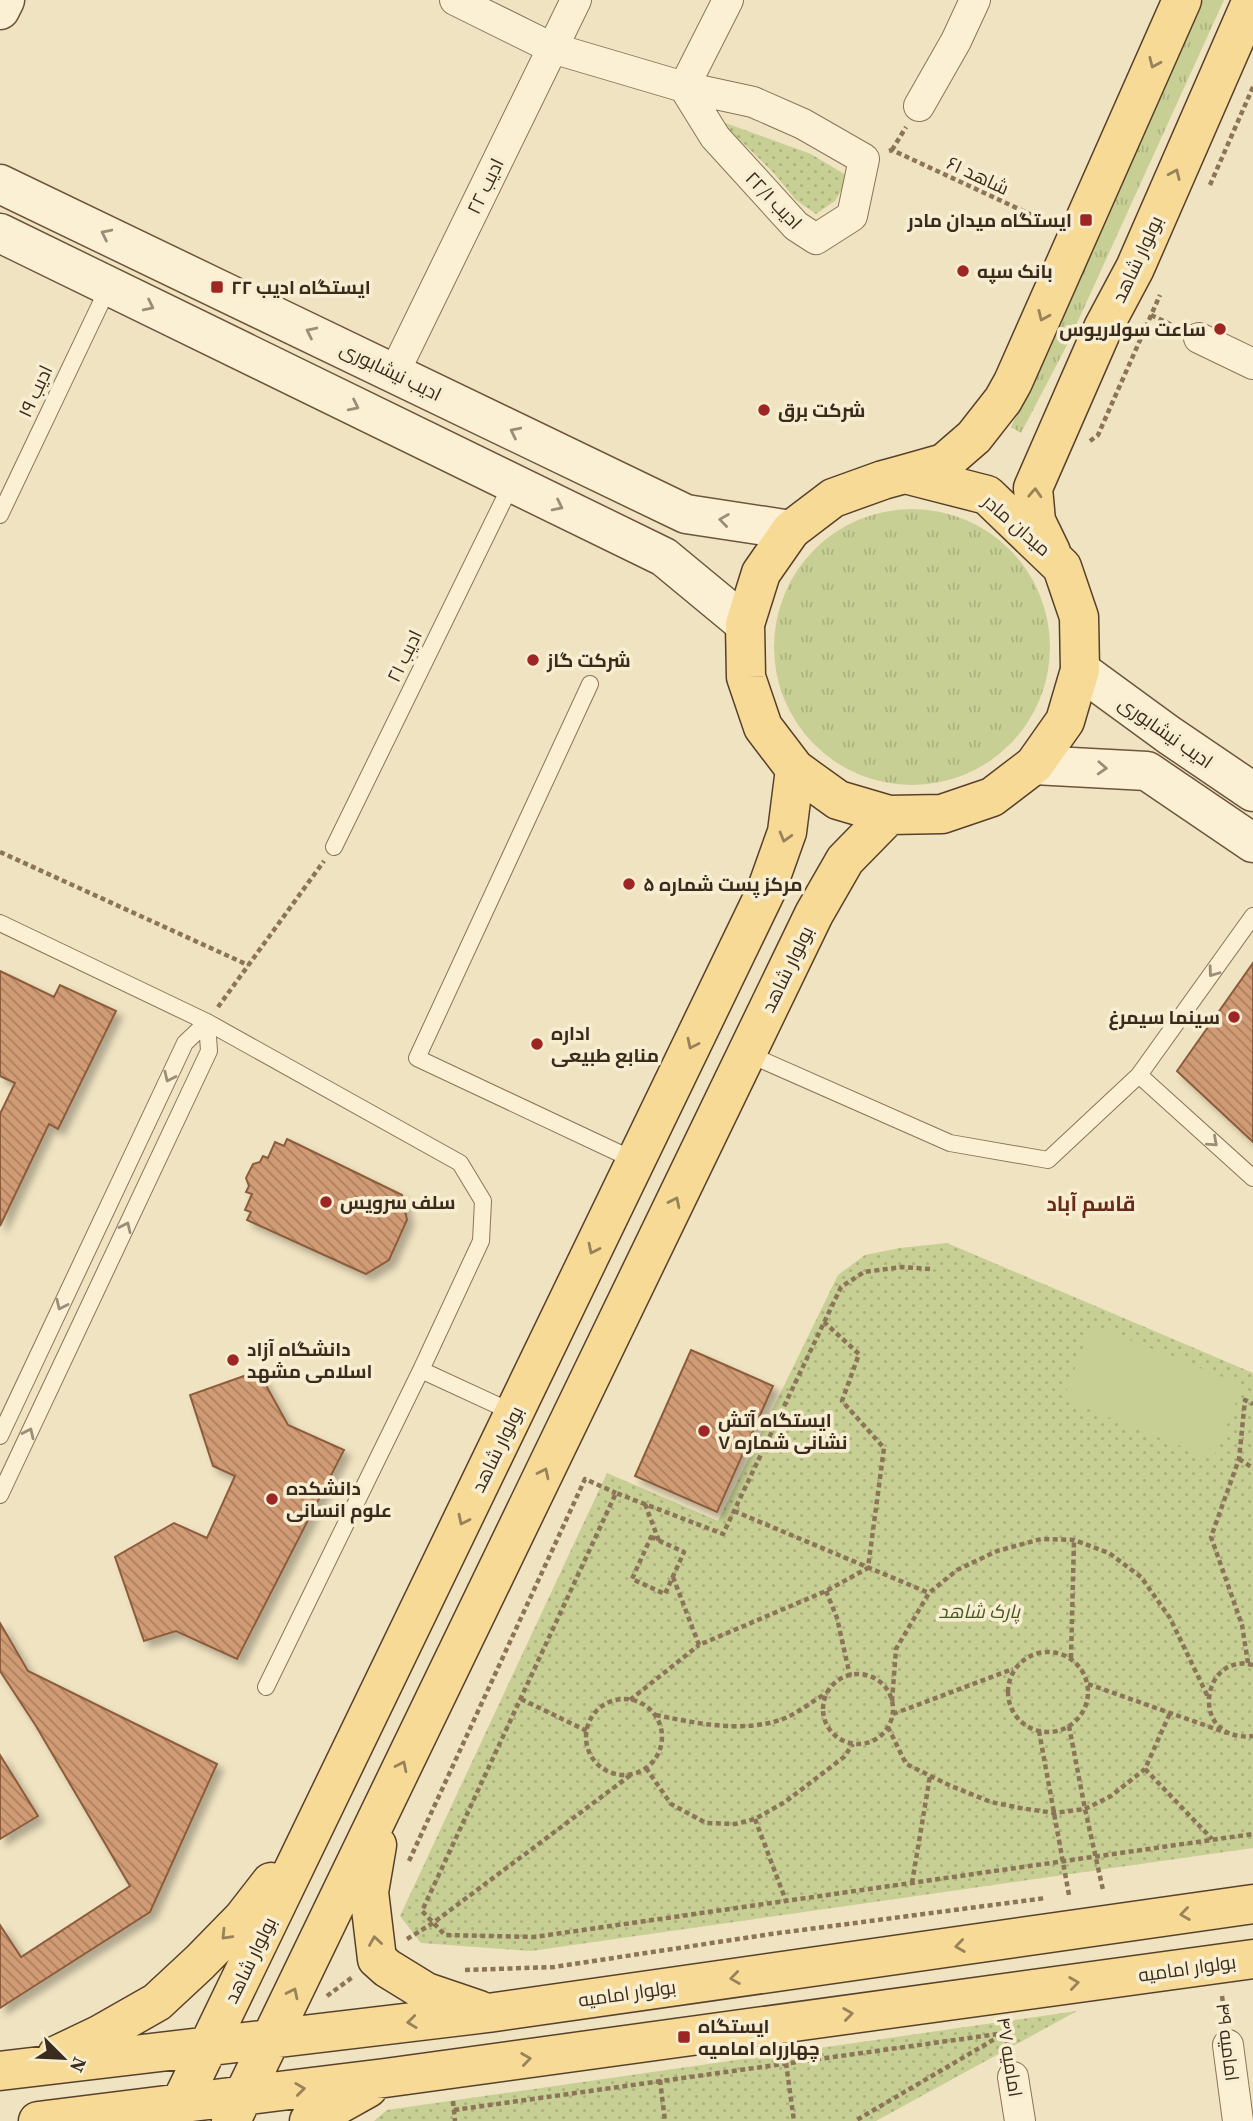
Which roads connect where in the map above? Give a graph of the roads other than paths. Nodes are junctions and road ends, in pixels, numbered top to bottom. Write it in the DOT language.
graph roads {
  1 [pos="5,0"];
  2 [pos="455,0"];
  3 [pos="576,0"];
  4 [pos="728,0"];
  5 [pos="975,0"];
  6 [pos="1182,0"];
  7 [pos="1252,0"];
  8 [pos="0,10"];
  9 [pos="552,48"];
  10 [pos="684,86"];
  11 [pos="919,106"];
  12 [pos="0,184"];
  13 [pos="0,233"];
  14 [pos="108,286"];
  15 [pos="1199,338"];
  16 [pos="1253,364"];
  17 [pos="394,373"];
  18 [pos="905,474"];
  19 [pos="512,483"];
  20 [pos="0,515"];
  21 [pos="791,530"];
  22 [pos="1054,557"];
  23 [pos="745,624"];
  24 [pos="1080,670"];
  25 [pos="590,684"];
  26 [pos="1034,765"];
  27 [pos="795,769"];
  28 [pos="1253,792"];
  29 [pos="889,815"];
  30 [pos="1253,843"];
  31 [pos="334,848"];
  32 [pos="1253,916"];
  33 [pos="0,923"];
  34 [pos="207,1022"];
  35 [pos="746,1053"];
  36 [pos="1139,1075"];
  37 [pos="636,1161"];
  38 [pos="1253,1178"];
  39 [pos="422,1370"];
  40 [pos="514,1413"];
  41 [pos="0,1436"];
  42 [pos="0,1495"];
  43 [pos="266,1687"];
  44 [pos="385,1801"];
  45 [pos="315,1825"];
  46 [pos="1253,1904"];
  47 [pos="1236,1961"];
  48 [pos="488,2013"];
  49 [pos="271,2039"];
  50 [pos="1228,2045"];
  51 [pos="208,2047"];
  52 [pos="15,2070"];
  53 [pos="1013,2077"];
  54 [pos="385,2078"];
  55 [pos="237,2108"];
  56 [pos="176,2112"];
  57 [pos="38,2121"];
  58 [pos="309,2121"];
  59 [pos="1020,2121"];
  60 [pos="1238,2121"];
  1 -- 8 [label="main road"];
  2 -- 9 [label="street"];
  3 -- 9 [label="street, ادیب ۲۲"];
  4 -- 10 [label="street"];
  5 -- 11 [label="street"];
  6 -- 18 [label="main road, one-way"];
  22 -- 7 [label="main road, بولوار شاهد, one-way"];
  9 -- 10 [label="street"];
  9 -- 17 [label="street, ادیب ۲۲"];
  10 -- 10 [label="street, ادیب ۲۲/۱"];
  17 -- 12 [label="main road, ادیب نیشابوری, one-way"];
  13 -- 14 [label="main road"];
  14 -- 19 [label="main road, one-way"];
  14 -- 20 [label="lane, ادیب ۱۹"];
  15 -- 16 [label="street"];
  21 -- 17 [label="main road, ادیب نیشابوری, one-way"];
  18 -- 21 [label="main road, میدان مادر"];
  18 -- 22 [label="main road, میدان مادر"];
  19 -- 23 [label="main road, one-way"];
  19 -- 31 [label="lane, ادیب ۲۱"];
  21 -- 23 [label="main road, میدان مادر"];
  22 -- 24 [label="main road, میدان مادر"];
  23 -- 27 [label="main road, میدان مادر"];
  24 -- 26 [label="main road, میدان مادر"];
  24 -- 28 [label="main road, ادیب نیشابوری"];
  25 -- 37 [label="lane"];
  26 -- 29 [label="main road, میدان مادر"];
  26 -- 30 [label="main road, one-way"];
  27 -- 29 [label="main road, میدان مادر"];
  27 -- 37 [label="main road, بولوار شاهد, one-way"];
  29 -- 35 [label="main road, بولوار شاهد"];
  32 -- 36 [label="lane, one-way"];
  33 -- 34 [label="lane"];
  34 -- 39 [label="lane"];
  34 -- 41 [label="lane, one-way"];
  42 -- 34 [label="lane, one-way"];
  35 -- 36 [label="lane"];
  44 -- 35 [label="main road, بولوار شاهد, one-way"];
  36 -- 38 [label="lane, one-way"];
  37 -- 40 [label="main road, بولوار شاهد, one-way"];
  39 -- 40 [label="lane"];
  39 -- 43 [label="lane"];
  40 -- 45 [label="main road, بولوار شاهد, one-way"];
  48 -- 44 [label="main road, one-way"];
  49 -- 44 [label="main road, بولوار شاهد, one-way"];
  45 -- 51 [label="main road, بولوار شاهد"];
  45 -- 52 [label="main road, one-way"];
  46 -- 48 [label="main road, بولوار امامیه, one-way"];
  54 -- 47 [label="main road, بولوار امامیه, one-way"];
  48 -- 49 [label="main road, بولوار امامیه, one-way"];
  49 -- 51 [label="main road, بولوار امامیه"];
  49 -- 55 [label="main road, بولوار شاهد"];
  50 -- 60 [label="street, امامیه ۴۹"];
  51 -- 52 [label="main road, بولوار امامیه"];
  51 -- 56 [label="main road, بولوار شاهد"];
  53 -- 59 [label="street, امامیه ۴۷"];
  55 -- 54 [label="main road, بولوار امامیه, one-way"];
  54 -- 58 [label="main road"];
  55 -- 56 [label="main road, بولوار امامیه"];
  56 -- 57 [label="main road, بولوار امامیه"];
}
